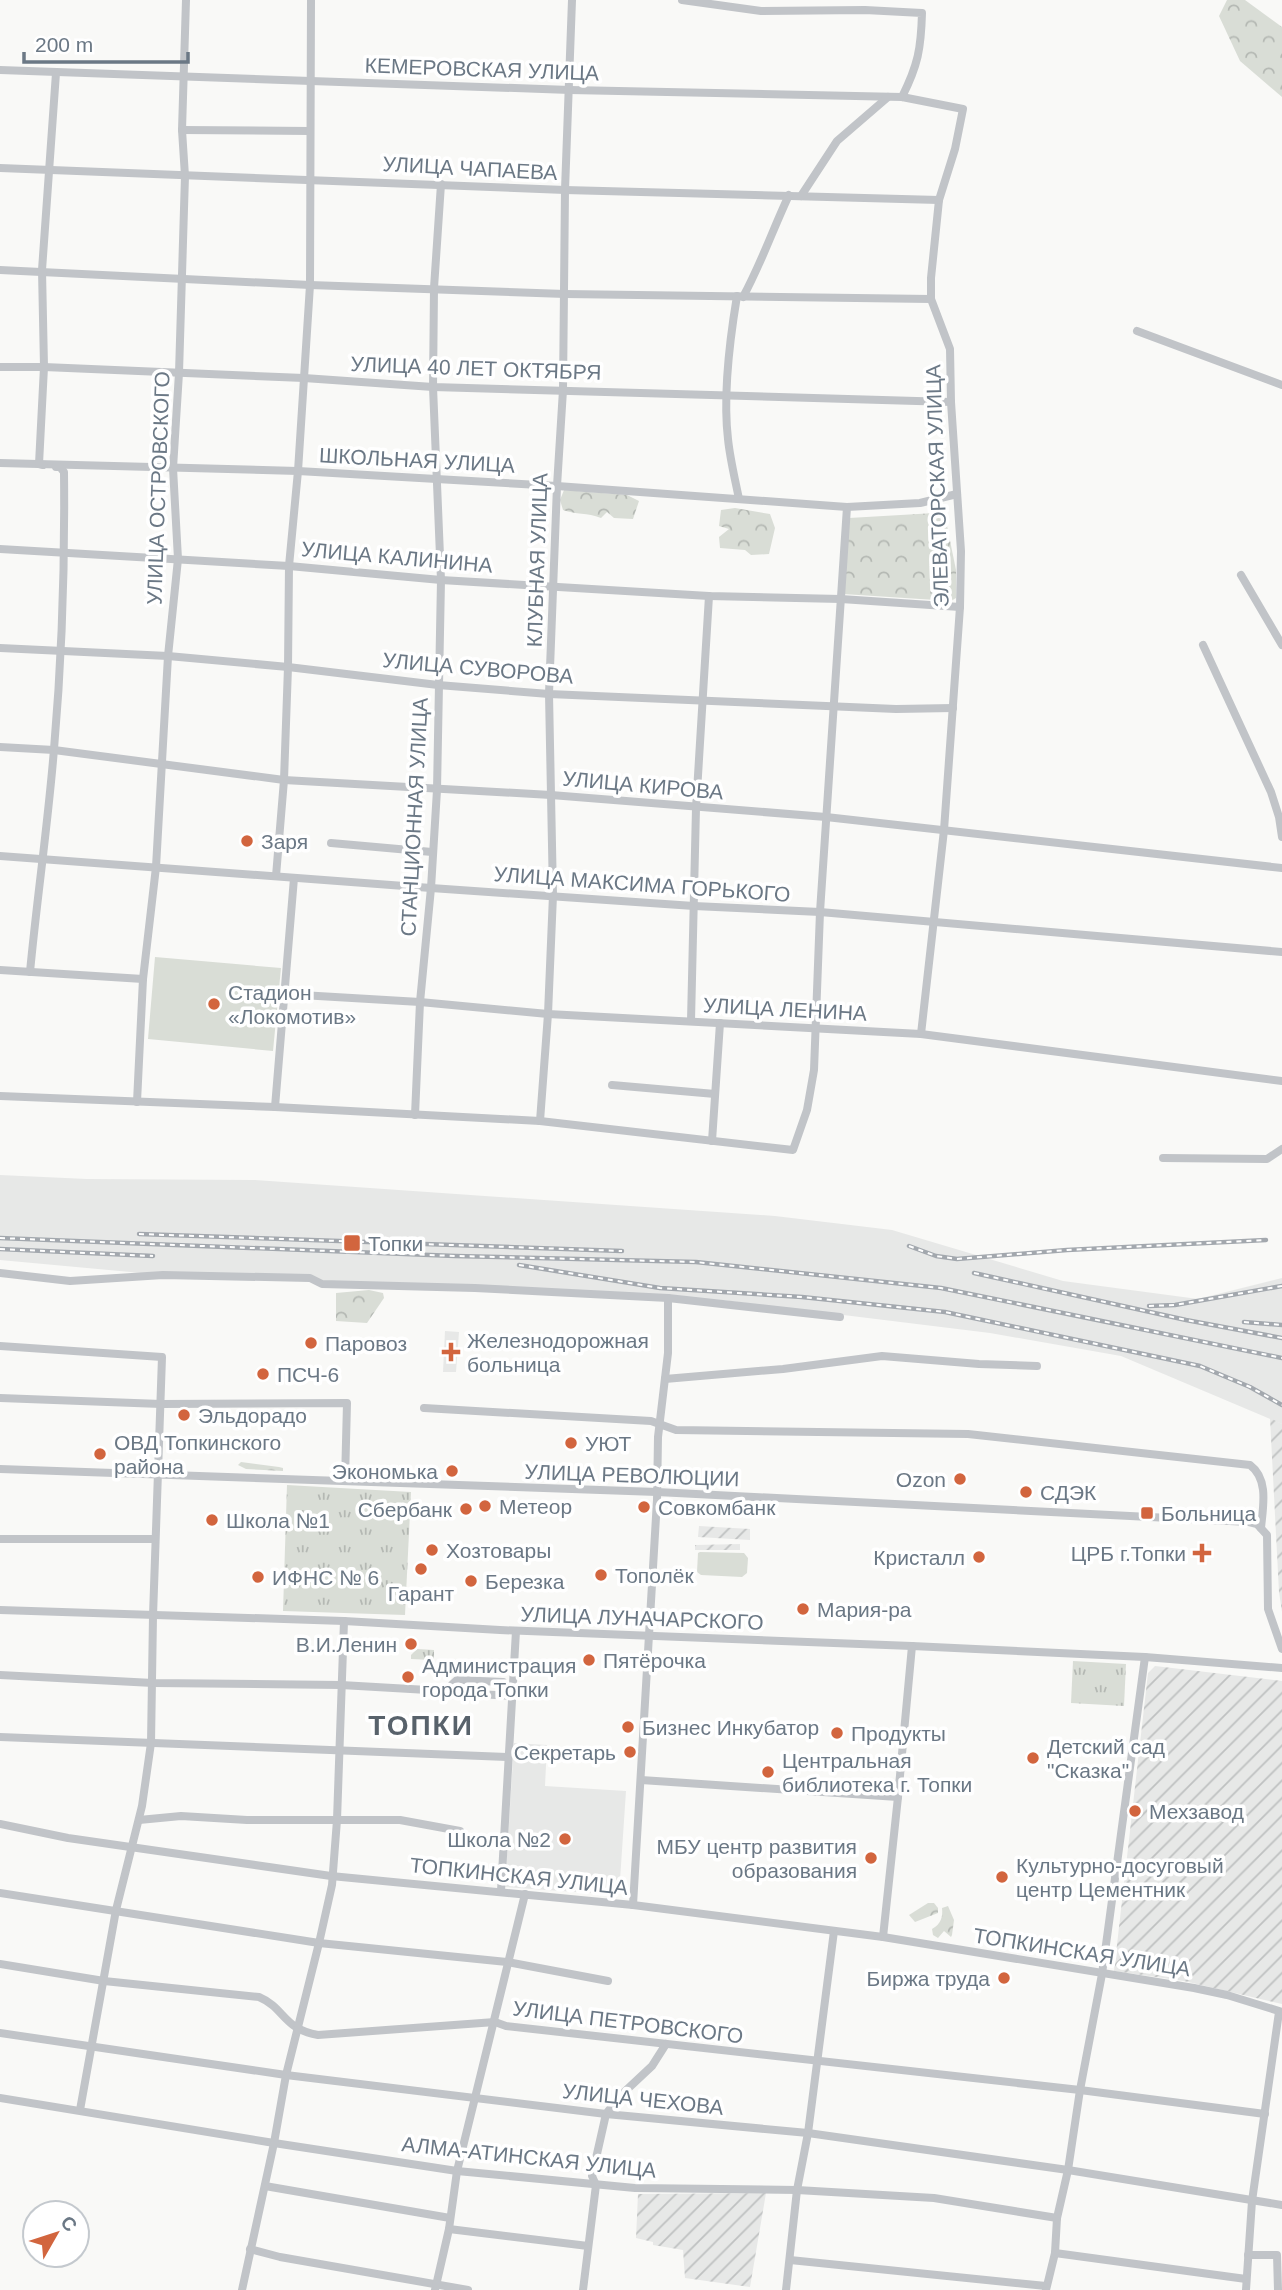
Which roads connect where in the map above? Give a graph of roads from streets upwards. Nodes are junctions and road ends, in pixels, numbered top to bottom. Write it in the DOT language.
graph roads {
  1 [pos="187,0"];
  2 [pos="311,0"];
  3 [pos="572,0"];
  4 [pos="682,0"];
  5 [pos="0,69"];
  6 [pos="56,73"];
  7 [pos="184,75"];
  8 [pos="312,81"];
  9 [pos="570,90"];
  10 [pos="888,97"];
  11 [pos="902,97"];
  12 [pos="963,109"];
  13 [pos="182,130"];
  14 [pos="310,131"];
  15 [pos="0,168"];
  16 [pos="48,170"];
  17 [pos="185,176"];
  18 [pos="311,179"];
  19 [pos="441,184"];
  20 [pos="565,190"];
  21 [pos="789,195"];
  22 [pos="801,196"];
  23 [pos="939,200"];
  24 [pos="0,270"];
  25 [pos="42,270"];
  26 [pos="182,277"];
  27 [pos="310,285"];
  28 [pos="434,288"];
  29 [pos="565,293"];
  30 [pos="740,297"];
  31 [pos="931,299"];
  32 [pos="1137,331"];
  33 [pos="0,367"];
  34 [pos="44,367"];
  35 [pos="179,373"];
  36 [pos="304,378"];
  37 [pos="1282,385"];
  38 [pos="433,387"];
  39 [pos="564,390"];
  40 [pos="727,395"];
  41 [pos="951,402"];
  42 [pos="0,463"];
  43 [pos="39,464"];
  44 [pos="173,468"];
  45 [pos="298,471"];
  46 [pos="435,478"];
  47 [pos="557,485"];
  48 [pos="957,494"];
  49 [pos="739,499"];
  50 [pos="847,507"];
  51 [pos="0,549"];
  52 [pos="65,552"];
  53 [pos="178,559"];
  54 [pos="289,566"];
  55 [pos="1241,575"];
  56 [pos="441,580"];
  57 [pos="553,586"];
  58 [pos="709,596"];
  59 [pos="841,599"];
  60 [pos="960,607"];
  61 [pos="1203,645"];
  62 [pos="1282,645"];
  63 [pos="0,648"];
  64 [pos="61,650"];
  65 [pos="168,656"];
  66 [pos="288,667"];
  67 [pos="438,685"];
  68 [pos="549,694"];
  69 [pos="705,699"];
  70 [pos="834,705"];
  71 [pos="953,708"];
  72 [pos="0,747"];
  73 [pos="54,750"];
  74 [pos="163,764"];
  75 [pos="284,780"];
  76 [pos="437,790"];
  77 [pos="551,795"];
  78 [pos="696,808"];
  79 [pos="826,817"];
  80 [pos="944,830"];
  81 [pos="1282,837"];
  82 [pos="331,842"];
  83 [pos="432,852"];
  84 [pos="0,856"];
  85 [pos="42,858"];
  86 [pos="156,867"];
  87 [pos="1282,868"];
  88 [pos="276,876"];
  89 [pos="294,878"];
  90 [pos="431,888"];
  91 [pos="554,895"];
  92 [pos="694,906"];
  93 [pos="820,912"];
  94 [pos="933,921"];
  95 [pos="1282,952"];
  96 [pos="0,970"];
  97 [pos="30,972"];
  98 [pos="143,979"];
  99 [pos="284,994"];
  100 [pos="420,1002"];
  101 [pos="548,1014"];
  102 [pos="691,1021"];
  103 [pos="720,1023"];
  104 [pos="816,1027"];
  105 [pos="921,1034"];
  106 [pos="1282,1081"];
  107 [pos="612,1085"];
  108 [pos="715,1094"];
  109 [pos="0,1096"];
  110 [pos="137,1101"];
  111 [pos="275,1107"];
  112 [pos="415,1115"];
  113 [pos="540,1121"];
  114 [pos="712,1141"];
  115 [pos="1282,1149"];
  116 [pos="1163,1158"];
  117 [pos="0,1273"];
  118 [pos="668,1298"];
  119 [pos="840,1317"];
  120 [pos="0,1346"];
  121 [pos="1037,1366"];
  122 [pos="665,1379"];
  123 [pos="0,1398"];
  124 [pos="161,1404"];
  125 [pos="424,1408"];
  126 [pos="659,1424"];
  127 [pos="0,1469"];
  128 [pos="158,1474"];
  129 [pos="345,1481"];
  130 [pos="657,1492"];
  131 [pos="1261,1528"];
  132 [pos="0,1539"];
  133 [pos="155,1539"];
  134 [pos="0,1610"];
  135 [pos="153,1615"];
  136 [pos="344,1621"];
  137 [pos="516,1631"];
  138 [pos="648,1635"];
  139 [pos="912,1646"];
  140 [pos="1282,1649"];
  141 [pos="1145,1657"];
  142 [pos="1282,1668"];
  143 [pos="0,1675"];
  144 [pos="503,1682"];
  145 [pos="153,1683"];
  146 [pos="341,1685"];
  147 [pos="457,1693"];
  148 [pos="513,1696"];
  149 [pos="0,1737"];
  150 [pos="151,1743"];
  151 [pos="338,1751"];
  152 [pos="508,1756"];
  153 [pos="641,1780"];
  154 [pos="898,1797"];
  155 [pos="139,1820"];
  156 [pos="337,1820"];
  157 [pos="0,1824"];
  158 [pos="460,1832"];
  159 [pos="132,1847"];
  160 [pos="331,1876"];
  161 [pos="500,1891"];
  162 [pos="0,1893"];
  163 [pos="525,1894"];
  164 [pos="633,1905"];
  165 [pos="116,1910"];
  166 [pos="834,1931"];
  167 [pos="883,1937"];
  168 [pos="319,1943"];
  169 [pos="507,1962"];
  170 [pos="0,1964"];
  171 [pos="1102,1974"];
  172 [pos="104,1981"];
  173 [pos="608,1981"];
  174 [pos="1281,2012"];
  175 [pos="495,2022"];
  176 [pos="298,2030"];
  177 [pos="0,2034"];
  178 [pos="666,2044"];
  179 [pos="91,2046"];
  180 [pos="816,2062"];
  181 [pos="286,2075"];
  182 [pos="1080,2090"];
  183 [pos="474,2097"];
  184 [pos="0,2098"];
  185 [pos="80,2110"];
  186 [pos="606,2114"];
  187 [pos="1265,2114"];
  188 [pos="808,2133"];
  189 [pos="274,2143"];
  190 [pos="1068,2170"];
  191 [pos="457,2171"];
  192 [pos="596,2185"];
  193 [pos="265,2186"];
  194 [pos="797,2190"];
  195 [pos="1252,2201"];
  196 [pos="1282,2205"];
  197 [pos="450,2218"];
  198 [pos="1057,2218"];
  199 [pos="449,2229"];
  200 [pos="588,2246"];
  201 [pos="250,2249"];
  202 [pos="1055,2253"];
  203 [pos="1248,2255"];
  204 [pos="1279,2255"];
  205 [pos="790,2260"];
  206 [pos="1246,2279"];
  207 [pos="436,2287"];
  208 [pos="1046,2288"];
  209 [pos="242,2290"];
  210 [pos="468,2290"];
  211 [pos="583,2290"];
  212 [pos="786,2290"];
  213 [pos="1246,2290"];
  214 [pos="1278,2290"];
  1 -- 7 [label="street, УЛИЦА ОСТРОВСКОГО"];
  2 -- 8 [label="street"];
  3 -- 9 [label="street, КЛУБНАЯ УЛИЦА"];
  4 -- 11 [label="street"];
  5 -- 6 [label="street, КЕМЕРОВСКАЯ УЛИЦА"];
  6 -- 7 [label="street, КЕМЕРОВСКАЯ УЛИЦА"];
  6 -- 16 [label="street"];
  7 -- 8 [label="street, КЕМЕРОВСКАЯ УЛИЦА"];
  7 -- 13 [label="street, УЛИЦА ОСТРОВСКОГО"];
  8 -- 9 [label="street, КЕМЕРОВСКАЯ УЛИЦА"];
  8 -- 14 [label="street"];
  9 -- 10 [label="street, КЕМЕРОВСКАЯ УЛИЦА"];
  9 -- 20 [label="street, КЛУБНАЯ УЛИЦА"];
  10 -- 11 [label="street, КЕМЕРОВСКАЯ УЛИЦА"];
  10 -- 22 [label="street"];
  11 -- 12 [label="street, КЕМЕРОВСКАЯ УЛИЦА"];
  12 -- 23 [label="street, ЭЛЕВАТОРСКАЯ УЛИЦА"];
  13 -- 14 [label="street"];
  13 -- 17 [label="street, УЛИЦА ОСТРОВСКОГО"];
  14 -- 18 [label="street"];
  15 -- 16 [label="street, УЛИЦА ЧАПАЕВА"];
  16 -- 17 [label="street, УЛИЦА ЧАПАЕВА"];
  16 -- 25 [label="street"];
  17 -- 18 [label="street, УЛИЦА ЧАПАЕВА"];
  17 -- 26 [label="street, УЛИЦА ОСТРОВСКОГО"];
  18 -- 19 [label="street, УЛИЦА ЧАПАЕВА"];
  18 -- 27 [label="street"];
  19 -- 20 [label="street, УЛИЦА ЧАПАЕВА"];
  19 -- 28 [label="street, СТАНЦИОННАЯ УЛИЦА"];
  20 -- 21 [label="street, УЛИЦА ЧАПАЕВА"];
  20 -- 29 [label="street, КЛУБНАЯ УЛИЦА"];
  21 -- 22 [label="street, УЛИЦА ЧАПАЕВА"];
  21 -- 30 [label="street"];
  22 -- 23 [label="street, УЛИЦА ЧАПАЕВА"];
  23 -- 31 [label="street, ЭЛЕВАТОРСКАЯ УЛИЦА"];
  24 -- 25 [label="street"];
  25 -- 26 [label="street"];
  25 -- 34 [label="street"];
  26 -- 27 [label="street"];
  26 -- 35 [label="street, УЛИЦА ОСТРОВСКОГО"];
  27 -- 28 [label="street"];
  27 -- 36 [label="street"];
  28 -- 29 [label="street"];
  28 -- 38 [label="street, СТАНЦИОННАЯ УЛИЦА"];
  29 -- 30 [label="street"];
  29 -- 39 [label="street, КЛУБНАЯ УЛИЦА"];
  30 -- 31 [label="street"];
  30 -- 40 [label="street"];
  31 -- 41 [label="street, ЭЛЕВАТОРСКАЯ УЛИЦА"];
  32 -- 37 [label="street"];
  33 -- 34 [label="street, УЛИЦА 40 ЛЕТ ОКТЯБРЯ"];
  34 -- 35 [label="street, УЛИЦА 40 ЛЕТ ОКТЯБРЯ"];
  34 -- 43 [label="street"];
  35 -- 36 [label="street, УЛИЦА 40 ЛЕТ ОКТЯБРЯ"];
  35 -- 44 [label="street, УЛИЦА ОСТРОВСКОГО"];
  36 -- 38 [label="street, УЛИЦА 40 ЛЕТ ОКТЯБРЯ"];
  36 -- 45 [label="street"];
  38 -- 39 [label="street, УЛИЦА 40 ЛЕТ ОКТЯБРЯ"];
  38 -- 46 [label="street, СТАНЦИОННАЯ УЛИЦА"];
  39 -- 40 [label="street, УЛИЦА 40 ЛЕТ ОКТЯБРЯ"];
  39 -- 47 [label="street, КЛУБНАЯ УЛИЦА"];
  40 -- 41 [label="street, УЛИЦА 40 ЛЕТ ОКТЯБРЯ"];
  40 -- 49 [label="street"];
  41 -- 48 [label="street, ЭЛЕВАТОРСКАЯ УЛИЦА"];
  42 -- 43 [label="street, ШКОЛЬНАЯ УЛИЦА"];
  43 -- 44 [label="street, ШКОЛЬНАЯ УЛИЦА"];
  43 -- 52 [label="street"];
  44 -- 45 [label="street, ШКОЛЬНАЯ УЛИЦА"];
  44 -- 53 [label="street, УЛИЦА ОСТРОВСКОГО"];
  45 -- 46 [label="street, ШКОЛЬНАЯ УЛИЦА"];
  45 -- 54 [label="street"];
  46 -- 47 [label="street, ШКОЛЬНАЯ УЛИЦА"];
  46 -- 56 [label="street, СТАНЦИОННАЯ УЛИЦА"];
  47 -- 49 [label="street, ШКОЛЬНАЯ УЛИЦА"];
  47 -- 57 [label="street, КЛУБНАЯ УЛИЦА"];
  48 -- 50 [label="street, ШКОЛЬНАЯ УЛИЦА"];
  48 -- 60 [label="street, ЭЛЕВАТОРСКАЯ УЛИЦА"];
  49 -- 50 [label="street, ШКОЛЬНАЯ УЛИЦА"];
  50 -- 59 [label="street"];
  51 -- 52 [label="street, УЛИЦА КАЛИНИНА"];
  52 -- 53 [label="street, УЛИЦА КАЛИНИНА"];
  52 -- 64 [label="street"];
  53 -- 54 [label="street, УЛИЦА КАЛИНИНА"];
  53 -- 65 [label="street, УЛИЦА ОСТРОВСКОГО"];
  54 -- 56 [label="street, УЛИЦА КАЛИНИНА"];
  54 -- 66 [label="street"];
  55 -- 62 [label="street"];
  56 -- 57 [label="street, УЛИЦА КАЛИНИНА"];
  56 -- 67 [label="street, СТАНЦИОННАЯ УЛИЦА"];
  57 -- 58 [label="street, УЛИЦА КАЛИНИНА"];
  57 -- 68 [label="street, КЛУБНАЯ УЛИЦА"];
  58 -- 59 [label="street, УЛИЦА КАЛИНИНА"];
  58 -- 69 [label="street"];
  59 -- 60 [label="street, УЛИЦА КАЛИНИНА"];
  59 -- 70 [label="street"];
  60 -- 71 [label="street, ЭЛЕВАТОРСКАЯ УЛИЦА"];
  61 -- 81 [label="street"];
  63 -- 64 [label="street, УЛИЦА СУВОРОВА"];
  64 -- 65 [label="street, УЛИЦА СУВОРОВА"];
  64 -- 73 [label="street"];
  65 -- 66 [label="street, УЛИЦА СУВОРОВА"];
  65 -- 74 [label="street, УЛИЦА ОСТРОВСКОГО"];
  66 -- 67 [label="street, УЛИЦА СУВОРОВА"];
  66 -- 75 [label="street"];
  67 -- 68 [label="street, УЛИЦА СУВОРОВА"];
  67 -- 76 [label="street, СТАНЦИОННАЯ УЛИЦА"];
  68 -- 69 [label="street, УЛИЦА СУВОРОВА"];
  68 -- 77 [label="street, КЛУБНАЯ УЛИЦА"];
  69 -- 70 [label="street, УЛИЦА СУВОРОВА"];
  69 -- 78 [label="street"];
  70 -- 71 [label="street, УЛИЦА СУВОРОВА"];
  70 -- 79 [label="street"];
  71 -- 80 [label="street, ЭЛЕВАТОРСКАЯ УЛИЦА"];
  72 -- 73 [label="street, УЛИЦА КИРОВА"];
  73 -- 74 [label="street, УЛИЦА КИРОВА"];
  73 -- 85 [label="street"];
  74 -- 75 [label="street, УЛИЦА КИРОВА"];
  74 -- 86 [label="street, УЛИЦА ОСТРОВСКОГО"];
  75 -- 76 [label="street, УЛИЦА КИРОВА"];
  75 -- 88 [label="street"];
  76 -- 77 [label="street, УЛИЦА КИРОВА"];
  76 -- 83 [label="street, СТАНЦИОННАЯ УЛИЦА"];
  77 -- 78 [label="street, УЛИЦА КИРОВА"];
  77 -- 91 [label="street, КЛУБНАЯ УЛИЦА"];
  78 -- 79 [label="street, УЛИЦА КИРОВА"];
  78 -- 92 [label="street"];
  79 -- 80 [label="street, УЛИЦА КИРОВА"];
  79 -- 93 [label="street"];
  80 -- 87 [label="street, УЛИЦА КИРОВА"];
  80 -- 94 [label="street, ЭЛЕВАТОРСКАЯ УЛИЦА"];
  82 -- 83 [label="street"];
  83 -- 90 [label="street, СТАНЦИОННАЯ УЛИЦА"];
  84 -- 85 [label="street, УЛИЦА МАКСИМА ГОРЬКОГО"];
  85 -- 86 [label="street, УЛИЦА МАКСИМА ГОРЬКОГО"];
  85 -- 97 [label="street"];
  86 -- 88 [label="street, УЛИЦА МАКСИМА ГОРЬКОГО"];
  86 -- 98 [label="street, УЛИЦА ОСТРОВСКОГО"];
  88 -- 89 [label="street, УЛИЦА МАКСИМА ГОРЬКОГО"];
  89 -- 90 [label="street, УЛИЦА МАКСИМА ГОРЬКОГО"];
  89 -- 99 [label="street"];
  90 -- 91 [label="street, УЛИЦА МАКСИМА ГОРЬКОГО"];
  90 -- 100 [label="street, СТАНЦИОННАЯ УЛИЦА"];
  91 -- 92 [label="street, УЛИЦА МАКСИМА ГОРЬКОГО"];
  91 -- 101 [label="street, КЛУБНАЯ УЛИЦА"];
  92 -- 93 [label="street, УЛИЦА МАКСИМА ГОРЬКОГО"];
  92 -- 102 [label="street"];
  93 -- 94 [label="street, УЛИЦА МАКСИМА ГОРЬКОГО"];
  93 -- 104 [label="street"];
  94 -- 95 [label="street, УЛИЦА МАКСИМА ГОРЬКОГО"];
  94 -- 105 [label="street, ЭЛЕВАТОРСКАЯ УЛИЦА"];
  96 -- 97 [label="street"];
  97 -- 98 [label="street"];
  98 -- 110 [label="street, УЛИЦА ОСТРОВСКОГО"];
  99 -- 100 [label="street, УЛИЦА ЛЕНИНА"];
  99 -- 111 [label="street"];
  100 -- 101 [label="street, УЛИЦА ЛЕНИНА"];
  100 -- 112 [label="street, СТАНЦИОННАЯ УЛИЦА"];
  101 -- 102 [label="street, УЛИЦА ЛЕНИНА"];
  101 -- 113 [label="street, КЛУБНАЯ УЛИЦА"];
  102 -- 103 [label="street, УЛИЦА ЛЕНИНА"];
  103 -- 104 [label="street, УЛИЦА ЛЕНИНА"];
  103 -- 108 [label="street"];
  104 -- 105 [label="street, УЛИЦА ЛЕНИНА"];
  104 -- 114 [label="street"];
  105 -- 106 [label="street, УЛИЦА ЛЕНИНА"];
  107 -- 108 [label="street"];
  108 -- 114 [label="street"];
  109 -- 110 [label="street"];
  110 -- 111 [label="street"];
  111 -- 112 [label="street"];
  112 -- 113 [label="street"];
  113 -- 114 [label="street"];
  115 -- 116 [label="street"];
  117 -- 118 [label="street"];
  118 -- 119 [label="street"];
  118 -- 122 [label="street"];
  120 -- 124 [label="street"];
  121 -- 122 [label="street"];
  122 -- 126 [label="street"];
  123 -- 124 [label="street"];
  124 -- 128 [label="street"];
  124 -- 129 [label="street"];
  125 -- 126 [label="street"];
  126 -- 130 [label="street"];
  126 -- 131 [label="street"];
  127 -- 128 [label="street, УЛИЦА РЕВОЛЮЦИИ"];
  128 -- 129 [label="street, УЛИЦА РЕВОЛЮЦИИ"];
  128 -- 133 [label="street"];
  129 -- 130 [label="street, УЛИЦА РЕВОЛЮЦИИ"];
  130 -- 131 [label="street, УЛИЦА РЕВОЛЮЦИИ"];
  130 -- 138 [label="street"];
  131 -- 140 [label="street"];
  132 -- 133 [label="street"];
  133 -- 135 [label="street"];
  134 -- 135 [label="street, УЛИЦА ЛУНАЧАРСКОГО"];
  135 -- 136 [label="street, УЛИЦА ЛУНАЧАРСКОГО"];
  135 -- 145 [label="street"];
  136 -- 137 [label="street, УЛИЦА ЛУНАЧАРСКОГО"];
  136 -- 146 [label="street"];
  137 -- 138 [label="street, УЛИЦА ЛУНАЧАРСКОГО"];
  137 -- 148 [label="street"];
  138 -- 139 [label="street, УЛИЦА ЛУНАЧАРСКОГО"];
  138 -- 153 [label="street"];
  139 -- 141 [label="street, УЛИЦА ЛУНАЧАРСКОГО"];
  139 -- 154 [label="street"];
  141 -- 142 [label="street, УЛИЦА ЛУНАЧАРСКОГО"];
  141 -- 171 [label="street"];
  143 -- 145 [label="street"];
  144 -- 146 [label="street"];
  145 -- 146 [label="street"];
  145 -- 150 [label="street"];
  146 -- 151 [label="street"];
  147 -- 148 [label="street"];
  148 -- 152 [label="street"];
  149 -- 150 [label="street"];
  150 -- 151 [label="street"];
  150 -- 155 [label="street"];
  151 -- 152 [label="street"];
  151 -- 156 [label="street"];
  152 -- 161 [label="street"];
  153 -- 154 [label="street"];
  153 -- 164 [label="street"];
  154 -- 167 [label="street"];
  155 -- 156 [label="street, ТОПКИНСКАЯ УЛИЦА"];
  155 -- 159 [label="street"];
  156 -- 158 [label="street, ТОПКИНСКАЯ УЛИЦА"];
  156 -- 160 [label="street"];
  157 -- 159 [label="street, ТОПКИНСКАЯ УЛИЦА"];
  159 -- 160 [label="street, ТОПКИНСКАЯ УЛИЦА"];
  159 -- 165 [label="street"];
  160 -- 161 [label="street, ТОПКИНСКАЯ УЛИЦА"];
  160 -- 168 [label="street"];
  161 -- 163 [label="street, ТОПКИНСКАЯ УЛИЦА"];
  162 -- 165 [label="street"];
  163 -- 164 [label="street, ТОПКИНСКАЯ УЛИЦА"];
  163 -- 169 [label="street"];
  164 -- 166 [label="street, ТОПКИНСКАЯ УЛИЦА"];
  165 -- 168 [label="street"];
  165 -- 172 [label="street"];
  166 -- 167 [label="street, ТОПКИНСКАЯ УЛИЦА"];
  166 -- 180 [label="street"];
  167 -- 171 [label="street, ТОПКИНСКАЯ УЛИЦА"];
  168 -- 169 [label="street"];
  168 -- 176 [label="street"];
  169 -- 173 [label="street"];
  169 -- 175 [label="street"];
  170 -- 172 [label="street"];
  171 -- 174 [label="street, ТОПКИНСКАЯ УЛИЦА"];
  171 -- 182 [label="street"];
  172 -- 176 [label="street"];
  172 -- 179 [label="street"];
  174 -- 187 [label="street"];
  175 -- 176 [label="street, УЛИЦА ПЕТРОВСКОГО"];
  175 -- 178 [label="street, УЛИЦА ПЕТРОВСКОГО"];
  175 -- 183 [label="street"];
  176 -- 181 [label="street"];
  177 -- 179 [label="street, УЛИЦА ЧЕХОВА"];
  178 -- 180 [label="street, УЛИЦА ПЕТРОВСКОГО"];
  178 -- 186 [label="street"];
  179 -- 181 [label="street, УЛИЦА ЧЕХОВА"];
  179 -- 185 [label="street"];
  180 -- 182 [label="street, УЛИЦА ПЕТРОВСКОГО"];
  180 -- 188 [label="street"];
  181 -- 183 [label="street, УЛИЦА ЧЕХОВА"];
  181 -- 189 [label="street"];
  182 -- 187 [label="street, УЛИЦА ПЕТРОВСКОГО"];
  182 -- 190 [label="street"];
  183 -- 186 [label="street, УЛИЦА ЧЕХОВА"];
  183 -- 191 [label="street"];
  184 -- 185 [label="street, АЛМА-АТИНСКАЯ УЛИЦА"];
  185 -- 189 [label="street, АЛМА-АТИНСКАЯ УЛИЦА"];
  186 -- 188 [label="street, УЛИЦА ЧЕХОВА"];
  186 -- 192 [label="street"];
  187 -- 195 [label="street"];
  188 -- 190 [label="street, УЛИЦА ЧЕХОВА"];
  188 -- 194 [label="street"];
  189 -- 191 [label="street, АЛМА-АТИНСКАЯ УЛИЦА"];
  189 -- 193 [label="street"];
  190 -- 195 [label="street, УЛИЦА ЧЕХОВА"];
  190 -- 198 [label="street"];
  191 -- 192 [label="street, АЛМА-АТИНСКАЯ УЛИЦА"];
  191 -- 197 [label="street"];
  192 -- 194 [label="street, АЛМА-АТИНСКАЯ УЛИЦА"];
  192 -- 200 [label="street"];
  193 -- 197 [label="street"];
  193 -- 201 [label="street"];
  194 -- 198 [label="street, АЛМА-АТИНСКАЯ УЛИЦА"];
  194 -- 205 [label="street"];
  195 -- 196 [label="street, УЛИЦА ЧЕХОВА"];
  195 -- 203 [label="street"];
  197 -- 199 [label="street"];
  198 -- 202 [label="street"];
  199 -- 200 [label="street"];
  199 -- 207 [label="street"];
  200 -- 211 [label="street"];
  201 -- 207 [label="street"];
  201 -- 209 [label="street"];
  202 -- 206 [label="street"];
  202 -- 208 [label="street"];
  203 -- 204 [label="street"];
  203 -- 206 [label="street"];
  204 -- 214 [label="street"];
  205 -- 208 [label="street"];
  205 -- 212 [label="street"];
  206 -- 213 [label="street"];
  207 -- 210 [label="street"];
}
